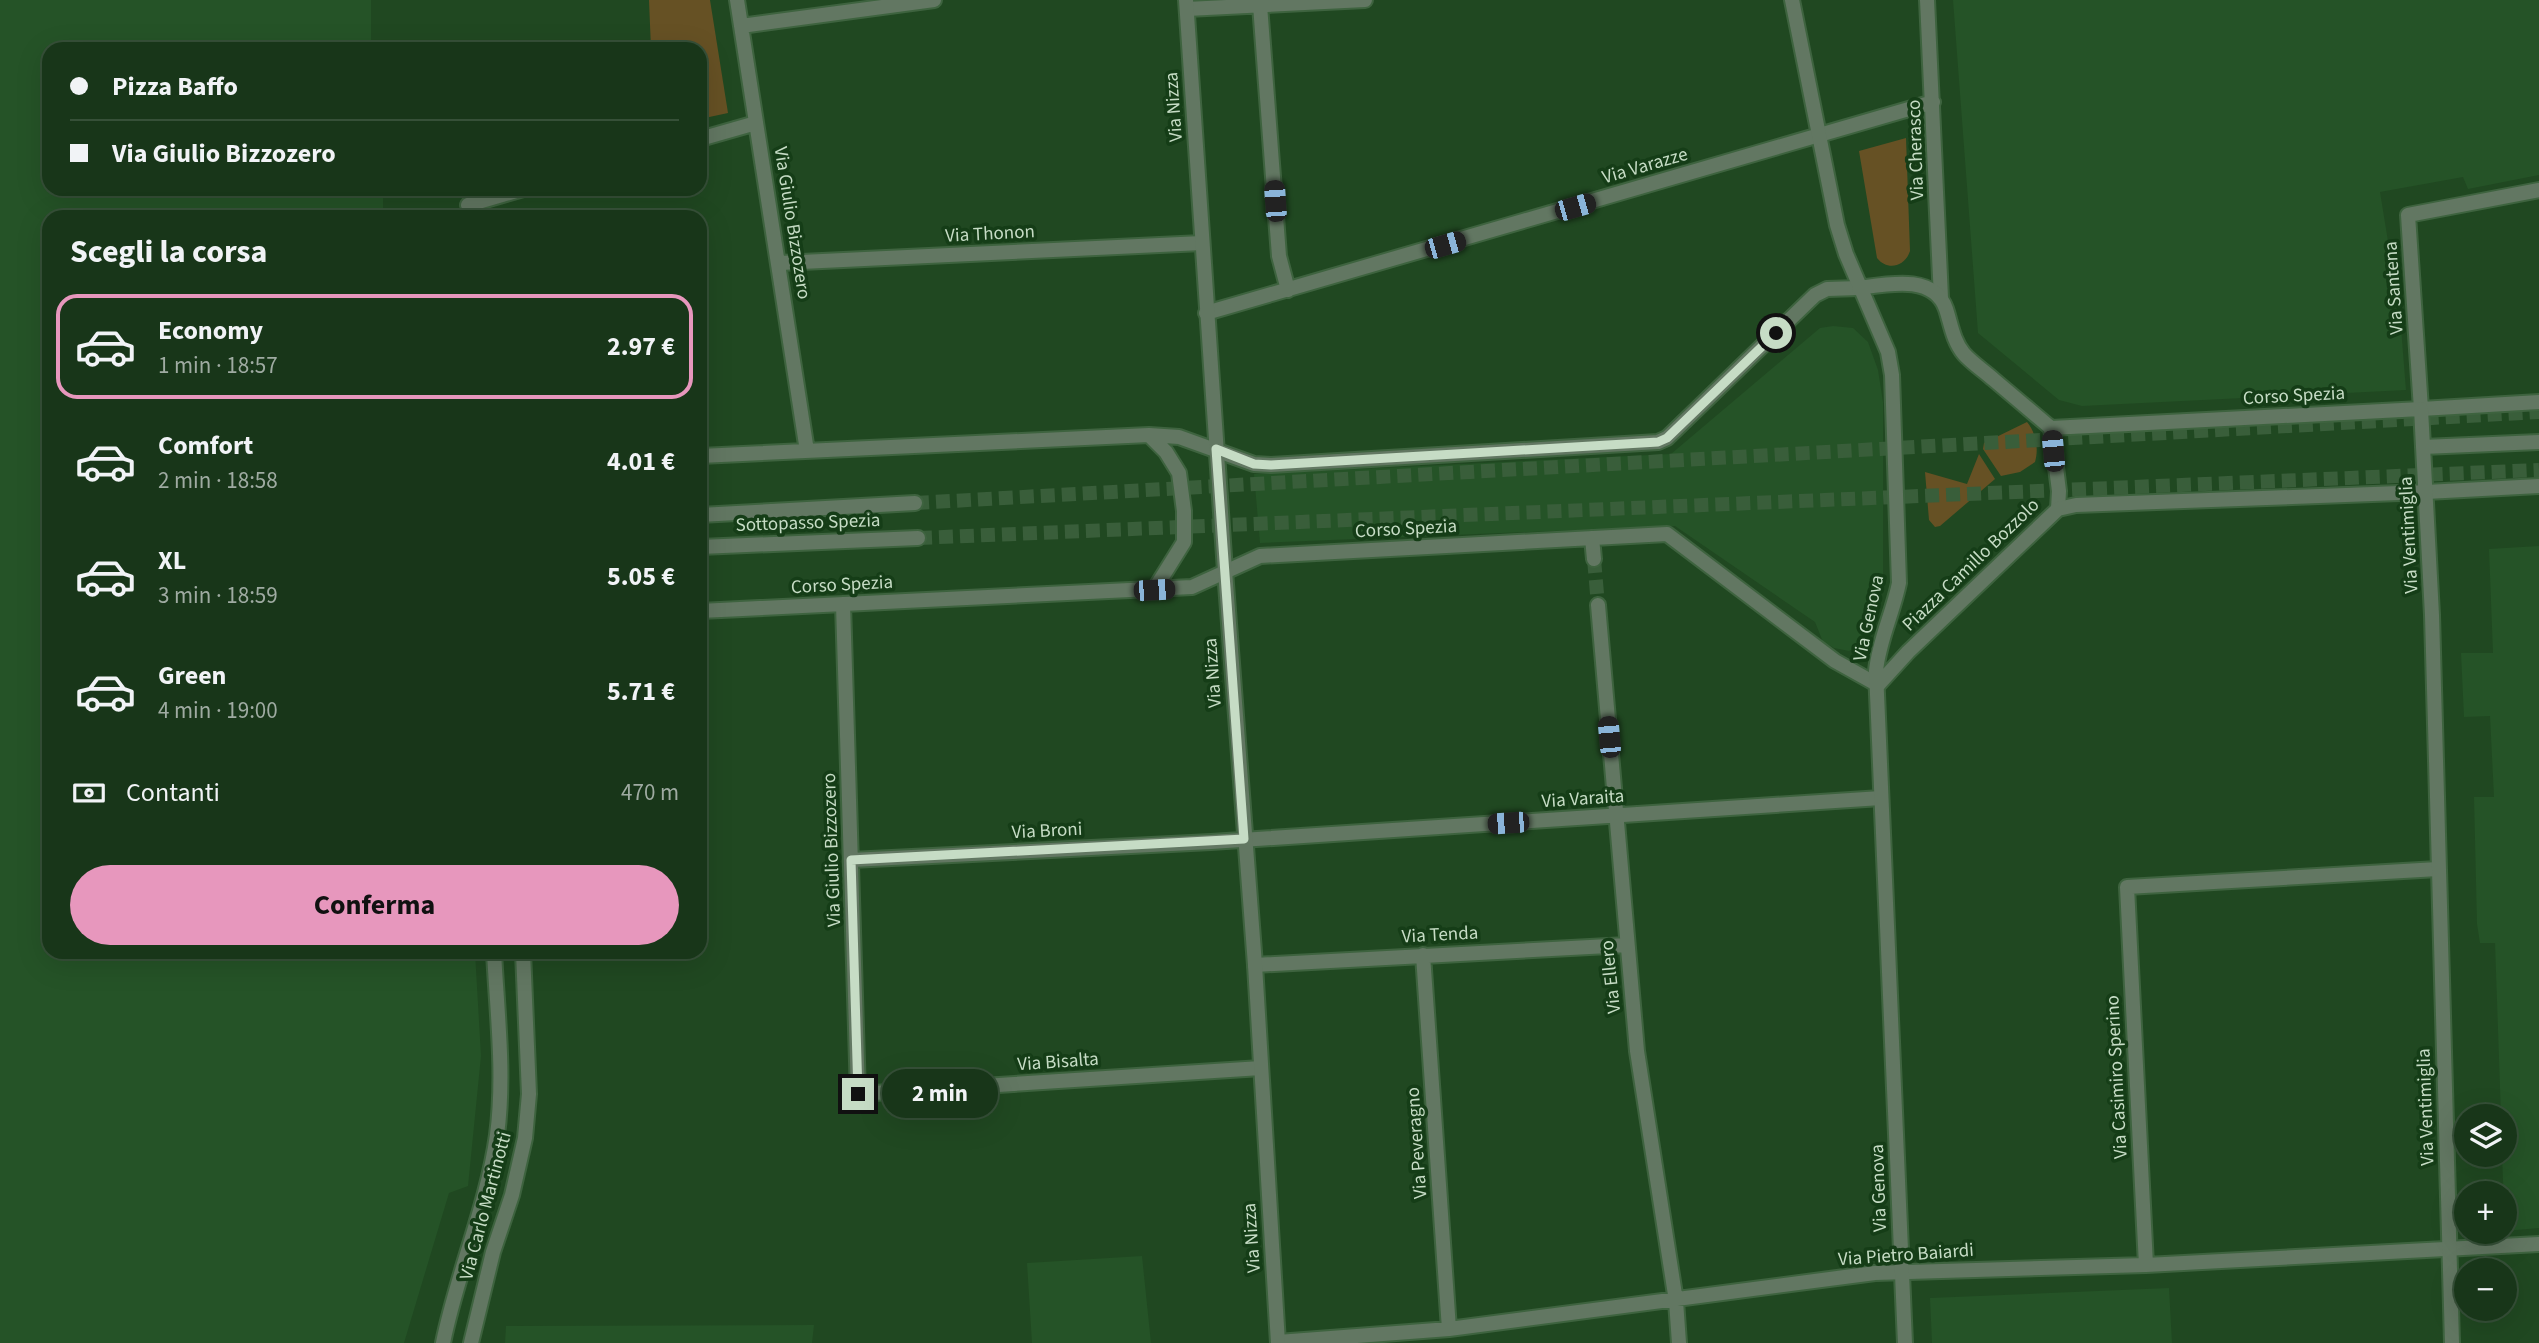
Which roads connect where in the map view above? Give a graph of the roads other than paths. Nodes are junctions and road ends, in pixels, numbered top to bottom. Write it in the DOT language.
graph roads {
  1 [pos="737,0"];
  2 [pos="934,0"];
  3 [pos="1365,0"];
  4 [pos="1792,0"];
  5 [pos="1927,0"];
  6 [pos="1187,5"];
  7 [pos="1260,5"];
  8 [pos="741,26"];
  9 [pos="1933,102"];
  10 [pos="757,123"];
  11 [pos="1819,135"];
  12 [pos="707,137"];
  13 [pos="2539,190"];
  14 [pos="499,196"];
  15 [pos="468,205"];
  16 [pos="1202,243"];
  17 [pos="780,263"];
  18 [pos="1859,288"];
  19 [pos="1288,290"];
  20 [pos="1941,298"];
  21 [pos="1206,313"];
  22 [pos="2539,402"];
  23 [pos="2421,409"];
  24 [pos="2051,428"];
  25 [pos="1149,435"];
  26 [pos="2539,442"];
  27 [pos="2423,447"];
  28 [pos="1216,449"];
  29 [pos="807,452"];
  30 [pos="707,456"];
  31 [pos="2539,486"];
  32 [pos="2426,492"];
  33 [pos="915,503"];
  34 [pos="2058,509"];
  35 [pos="707,514"];
  36 [pos="918,538"];
  37 [pos="1592,538"];
  38 [pos="707,547"];
  39 [pos="1594,559"];
  40 [pos="1225,571"];
  41 [pos="1154,590"];
  42 [pos="843,604"];
  43 [pos="1598,605"];
  44 [pos="707,611"];
  45 [pos="1878,685"];
  46 [pos="1881,798"];
  47 [pos="1615,817"];
  48 [pos="1244,839"];
  49 [pos="851,860"];
  50 [pos="2438,869"];
  51 [pos="1627,945"];
  52 [pos="1423,955"];
  53 [pos="494,959"];
  54 [pos="523,959"];
  55 [pos="1255,965"];
  56 [pos="1261,1068"];
  57 [pos="858,1094"];
  58 [pos="2539,1244"];
  59 [pos="2450,1250"];
  60 [pos="2146,1265"];
  61 [pos="1902,1272"];
  62 [pos="1676,1301"];
  63 [pos="1449,1329"];
  64 [pos="1278,1342"];
  65 [pos="443,1343"];
  66 [pos="471,1343"];
  67 [pos="1679,1343"];
  68 [pos="1905,1343"];
  69 [pos="2452,1343"];
  1 -- 8 [label="street, Via Giulio Bizzozero"];
  2 -- 8 [label="street"];
  3 -- 7 [label="street"];
  4 -- 11 [label="street, Via Genova"];
  5 -- 9 [label="street, Via Cherasco"];
  6 -- 7 [label="street"];
  6 -- 16 [label="street, Via Nizza"];
  7 -- 19 [label="street"];
  8 -- 10 [label="street, Via Giulio Bizzozero"];
  9 -- 11 [label="street, Via Varazze"];
  9 -- 20 [label="street, Via Cherasco"];
  10 -- 12 [label="street"];
  10 -- 17 [label="street, Via Giulio Bizzozero"];
  11 -- 18 [label="street, Via Genova"];
  11 -- 19 [label="street, Via Varazze"];
  13 -- 23 [label="street, Via Santena"];
  14 -- 15 [label="street"];
  16 -- 17 [label="street, Via Thonon"];
  16 -- 21 [label="street, Via Nizza"];
  17 -- 29 [label="street, Via Giulio Bizzozero"];
  18 -- 20 [label="street"];
  18 -- 28 [label="street"];
  18 -- 45 [label="street, Via Genova"];
  19 -- 21 [label="street, Via Varazze"];
  20 -- 24 [label="street"];
  21 -- 28 [label="street, Via Nizza"];
  22 -- 23 [label="street, Corso Spezia"];
  23 -- 24 [label="street, Corso Spezia"];
  23 -- 27 [label="street, Via Ventimiglia"];
  24 -- 34 [label="street, Piazza Camillo Bozzolo"];
  25 -- 28 [label="street"];
  25 -- 29 [label="street"];
  25 -- 41 [label="street"];
  26 -- 27 [label="street"];
  27 -- 32 [label="street, Via Ventimiglia"];
  28 -- 40 [label="street, Via Nizza"];
  29 -- 30 [label="street"];
  31 -- 32 [label="street"];
  32 -- 34 [label="street"];
  32 -- 50 [label="street, Via Ventimiglia"];
  33 -- 35 [label="street, Sottopasso Spezia"];
  34 -- 45 [label="street, Piazza Camillo Bozzolo"];
  36 -- 38 [label="street, Sottopasso Spezia"];
  37 -- 39 [label="street"];
  37 -- 40 [label="street, Corso Spezia"];
  37 -- 45 [label="street, Corso Spezia"];
  40 -- 41 [label="street, Corso Spezia"];
  40 -- 48 [label="street, Via Nizza"];
  41 -- 42 [label="street, Corso Spezia"];
  42 -- 44 [label="street, Corso Spezia"];
  42 -- 49 [label="street, Via Giulio Bizzozero"];
  43 -- 47 [label="street, Via Ellero"];
  45 -- 46 [label="street, Via Genova"];
  46 -- 47 [label="street, Via Varaita"];
  46 -- 61 [label="street, Via Genova"];
  47 -- 48 [label="street, Via Varaita"];
  47 -- 51 [label="street, Via Ellero"];
  48 -- 49 [label="street, Via Broni"];
  48 -- 55 [label="street, Via Nizza"];
  49 -- 57 [label="street, Via Giulio Bizzozero"];
  50 -- 59 [label="street, Via Ventimiglia"];
  50 -- 60 [label="street, Via Casimiro Sperino"];
  51 -- 52 [label="street, Via Tenda"];
  51 -- 62 [label="street, Via Ellero"];
  52 -- 55 [label="street, Via Tenda"];
  52 -- 63 [label="street, Via Peveragno"];
  53 -- 65 [label="street, Via Carlo Martinotti"];
  54 -- 66 [label="street, Via Carlo Martinotti"];
  55 -- 56 [label="street, Via Nizza"];
  56 -- 57 [label="street, Via Bisalta"];
  56 -- 64 [label="street, Via Nizza"];
  58 -- 59 [label="street, Via Pietro Baiardi"];
  59 -- 60 [label="street, Via Pietro Baiardi"];
  59 -- 69 [label="street, Via Ventimiglia"];
  60 -- 61 [label="street, Via Pietro Baiardi"];
  61 -- 62 [label="street, Via Pietro Baiardi"];
  61 -- 68 [label="street, Via Genova"];
  62 -- 63 [label="street, Via Pietro Baiardi"];
  62 -- 67 [label="street, Via Ellero"];
  63 -- 64 [label="street, Via Pietro Baiardi"];
}
